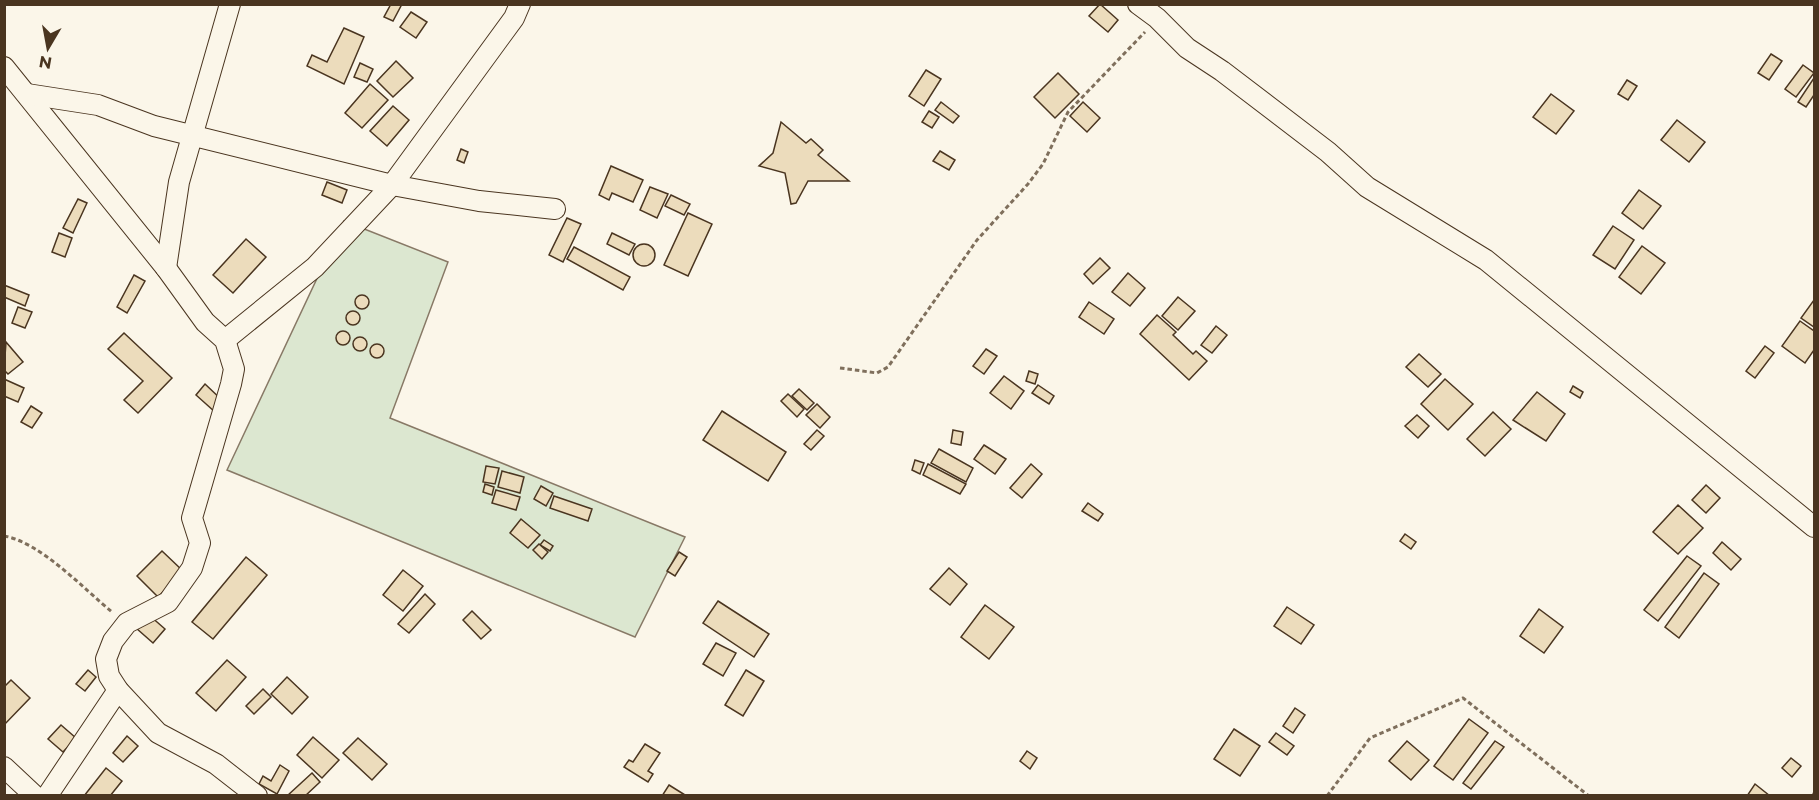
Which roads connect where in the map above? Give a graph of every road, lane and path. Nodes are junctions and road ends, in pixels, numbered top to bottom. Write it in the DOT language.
graph roads {
  1 [pos="230,4"];
  2 [pos="520,4"];
  3 [pos="1138,4"];
  4 [pos="1157,18"];
  5 [pos="4,68"];
  6 [pos="27,94"];
  7 [pos="191,135"];
  8 [pos="392,185"];
  9 [pos="555,209"];
  10 [pos="166,268"];
  11 [pos="225,340"];
  12 [pos="840,368"];
  13 [pos="1815,527"];
  14 [pos="4,536"];
  15 [pos="127,624"];
  16 [pos="118,690"];
  17 [pos="4,767"];
  18 [pos="35,795"];
  19 [pos="47,795"];
  20 [pos="257,795"];
  21 [pos="1326,795"];
  22 [pos="1589,795"];
  1 -- 7 [label="street"];
  2 -- 8 [label="street"];
  3 -- 4 [label="street"];
  4 -- 12 [label="path"];
  4 -- 13 [label="street"];
  5 -- 6 [label="street"];
  6 -- 7 [label="street"];
  6 -- 10 [label="street"];
  7 -- 8 [label="street"];
  7 -- 10 [label="street"];
  8 -- 9 [label="street"];
  8 -- 11 [label="street"];
  10 -- 11 [label="street"];
  11 -- 15 [label="street"];
  14 -- 15 [label="path"];
  15 -- 16 [label="street"];
  16 -- 19 [label="street"];
  16 -- 20 [label="street"];
  17 -- 18 [label="street"];
  21 -- 22 [label="path"];
}
